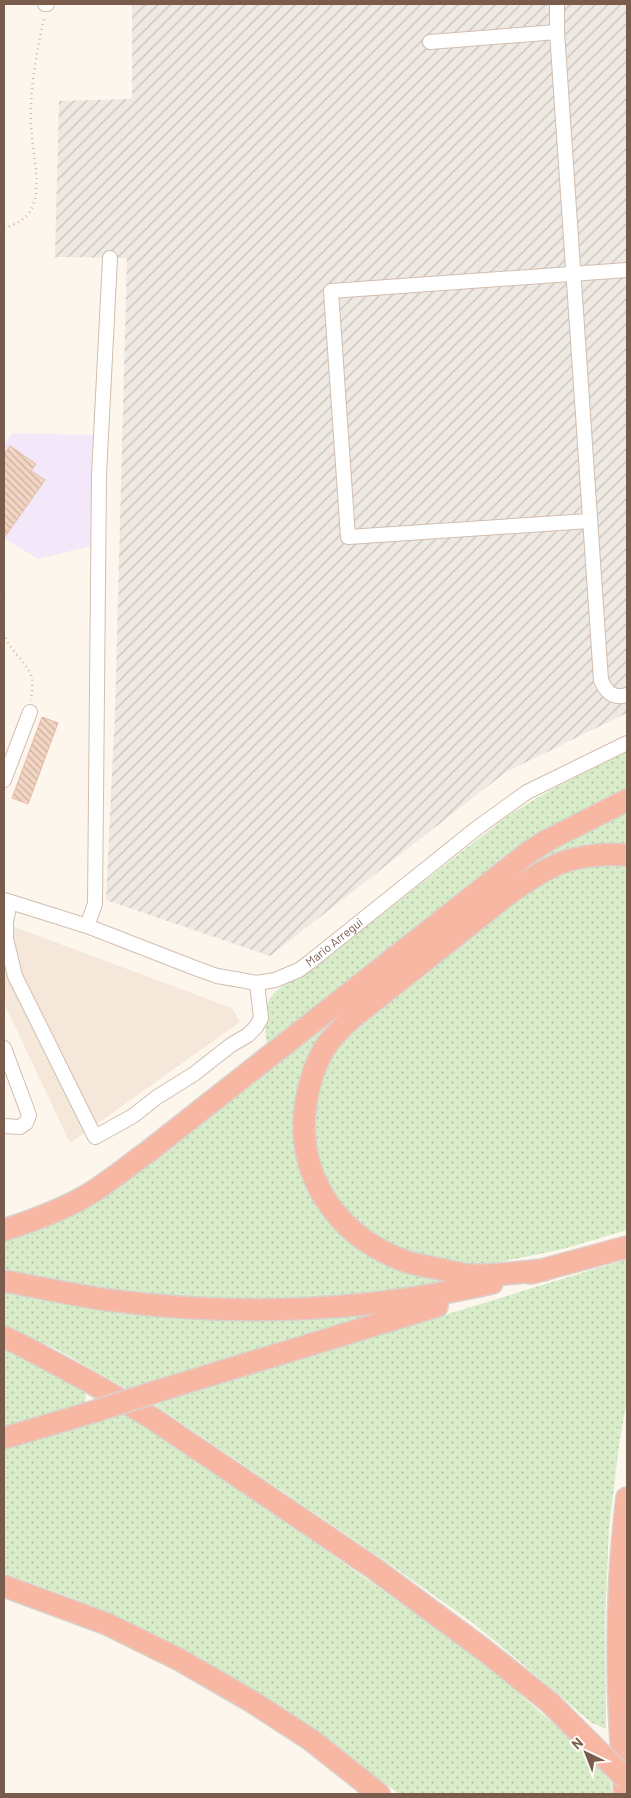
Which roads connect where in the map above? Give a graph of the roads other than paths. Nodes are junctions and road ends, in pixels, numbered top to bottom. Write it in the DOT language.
graph roads {
  1 [pos="556,4"];
  2 [pos="557,32"];
  3 [pos="430,42"];
  4 [pos="110,258"];
  5 [pos="627,270"];
  6 [pos="574,273"];
  7 [pos="589,521"];
  8 [pos="627,695"];
  9 [pos="30,712"];
  10 [pos="627,743"];
  11 [pos="4,780"];
  12 [pos="627,800"];
  13 [pos="627,855"];
  14 [pos="7,901"];
  15 [pos="87,926"];
  16 [pos="257,983"];
  17 [pos="4,1048"];
  18 [pos="4,1126"];
  19 [pos="4,1230"];
  20 [pos="627,1248"];
  21 [pos="544,1270"];
  22 [pos="4,1281"];
  23 [pos="4,1337"];
  24 [pos="4,1438"];
  25 [pos="627,1498"];
  26 [pos="4,1586"];
  27 [pos="627,1780"];
  28 [pos="379,1794"];
  29 [pos="625,1794"];
  1 -- 2 [label="street"];
  2 -- 3 [label="street"];
  2 -- 6 [label="street"];
  4 -- 15 [label="street"];
  5 -- 6 [label="street"];
  6 -- 7 [label="street"];
  6 -- 7 [label="street"];
  7 -- 8 [label="street"];
  9 -- 11 [label="street"];
  10 -- 16 [label="street, Mario Arregui"];
  12 -- 19 [label="highway"];
  13 -- 21 [label="highway"];
  14 -- 15 [label="street, Mario Arregui"];
  14 -- 16 [label="street"];
  15 -- 16 [label="street, Mario Arregui"];
  17 -- 18 [label="street"];
  20 -- 21 [label="highway"];
  21 -- 22 [label="highway"];
  21 -- 24 [label="highway, bridge"];
  23 -- 27 [label="highway, bridge"];
  25 -- 29 [label="highway"];
  26 -- 28 [label="highway"];
}
